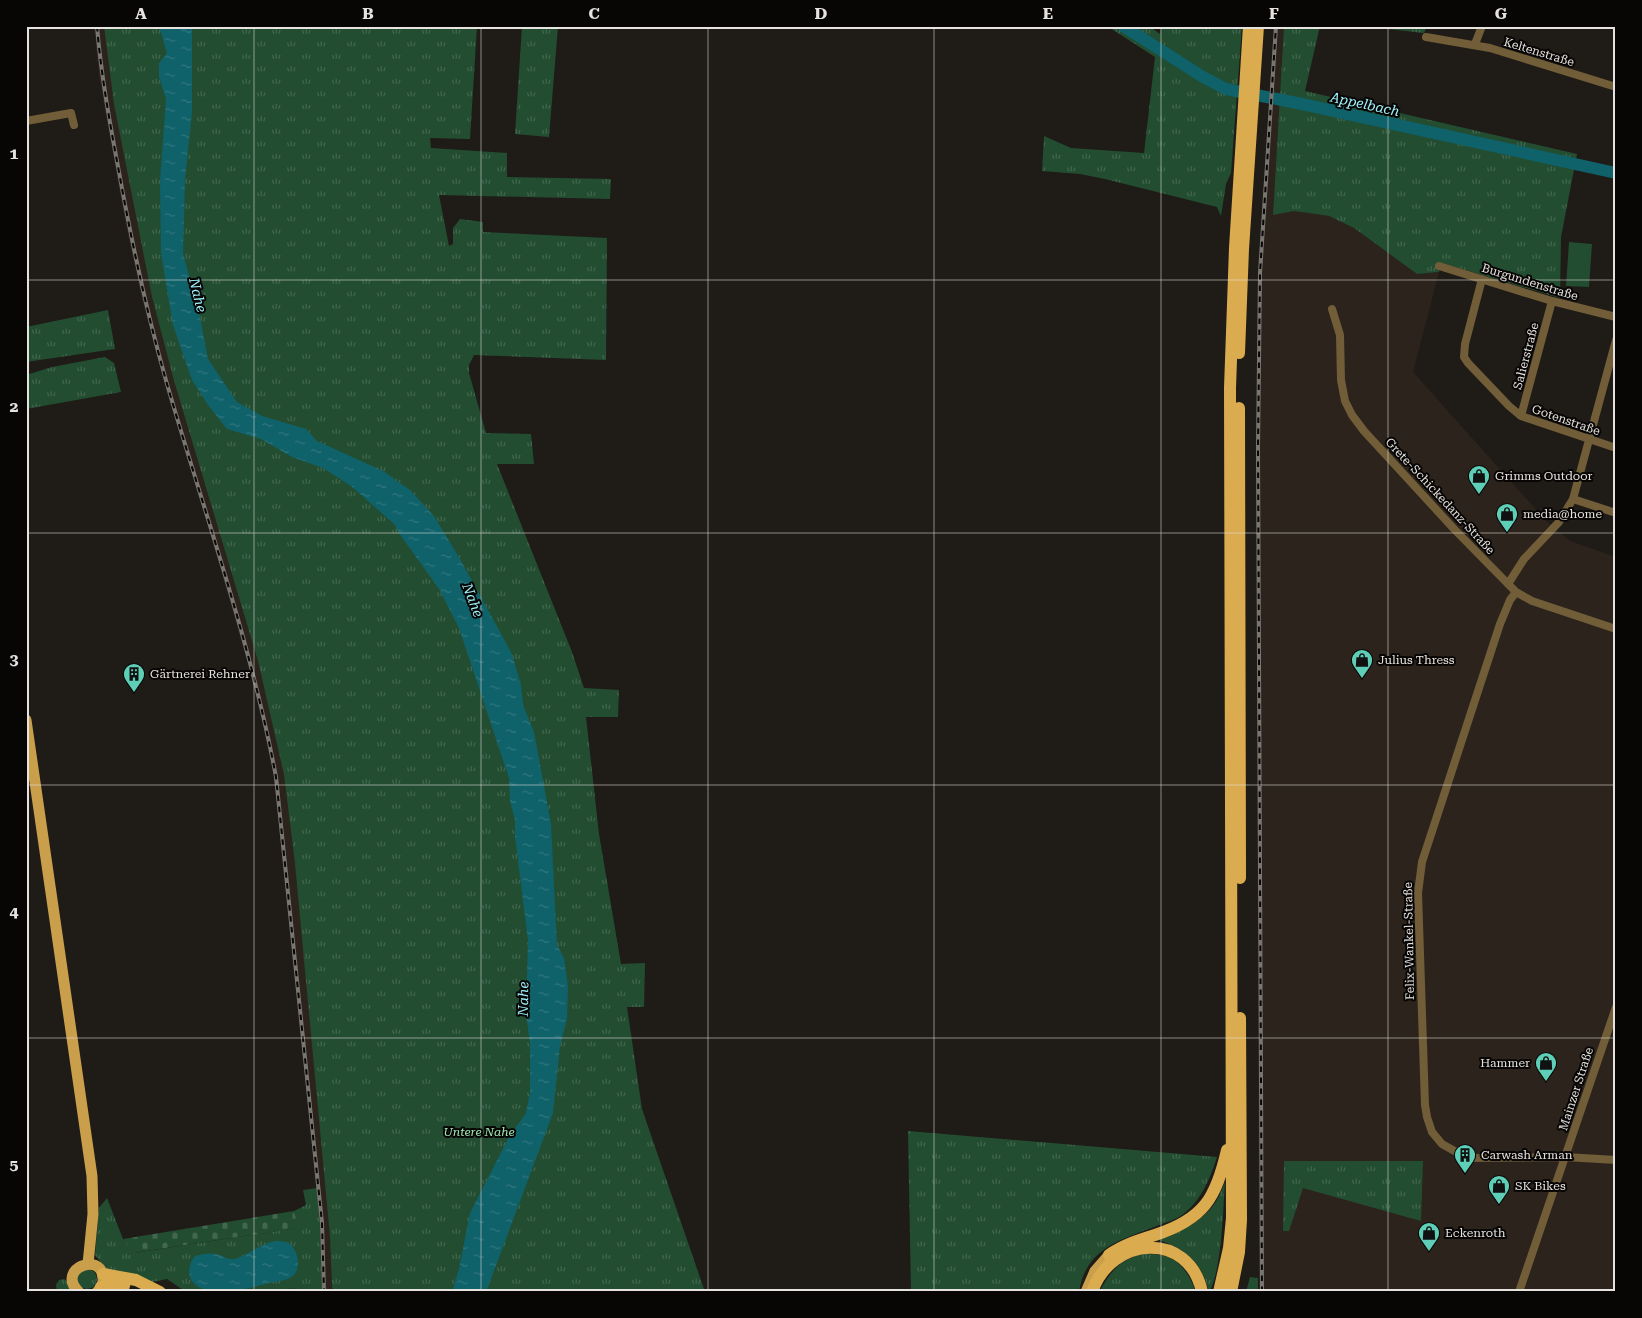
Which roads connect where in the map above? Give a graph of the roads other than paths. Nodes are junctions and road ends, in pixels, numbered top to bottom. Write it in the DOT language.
graph roads {
  1 [pos="1249,26"];
  2 [pos="1258,26"];
  3 [pos="1482,26"];
  4 [pos="1426,37"];
  5 [pos="1476,44"];
  6 [pos="1250,83"];
  7 [pos="1616,88"];
  8 [pos="1248,108"];
  9 [pos="27,118"];
  10 [pos="74,125"];
  11 [pos="1439,266"];
  12 [pos="1482,279"];
  13 [pos="1552,301"];
  14 [pos="1332,309"];
  15 [pos="1616,317"];
  16 [pos="1616,340"];
  17 [pos="1521,416"];
  18 [pos="1590,440"];
  19 [pos="1616,448"];
  20 [pos="1574,498"];
  21 [pos="1616,513"];
  22 [pos="1508,584"];
  23 [pos="1516,592"];
  24 [pos="1616,629"];
  25 [pos="26,720"];
  26 [pos="1616,1006"];
  27 [pos="1231,1133"];
  28 [pos="1565,1157"];
  29 [pos="1616,1160"];
  30 [pos="1109,1255"];
  31 [pos="88,1264"];
  32 [pos="100,1284"];
  33 [pos="79,1292"];
  34 [pos="145,1292"];
  35 [pos="160,1292"];
  36 [pos="1086,1292"];
  37 [pos="1092,1292"];
  38 [pos="1202,1292"];
  39 [pos="1220,1292"];
  40 [pos="1231,1292"];
  41 [pos="1519,1292"];
  1 -- 6 [label="highway"];
  2 -- 6 [label="highway"];
  3 -- 5 [label="street"];
  4 -- 5 [label="street, Keltenstraße"];
  5 -- 7 [label="street, Keltenstraße"];
  6 -- 8 [label="highway"];
  8 -- 27 [label="highway"];
  8 -- 40 [label="highway"];
  9 -- 10 [label="street"];
  11 -- 12 [label="street, Burgundenstraße"];
  12 -- 13 [label="street, Burgundenstraße"];
  12 -- 17 [label="street, Gotenstraße"];
  13 -- 15 [label="street, Burgundenstraße"];
  13 -- 17 [label="street, Salierstraße"];
  14 -- 22 [label="street, Grete-Schickedanz-Straße"];
  16 -- 18 [label="street"];
  17 -- 18 [label="street, Gotenstraße"];
  18 -- 19 [label="street, Gotenstraße"];
  18 -- 20 [label="street"];
  20 -- 21 [label="street"];
  20 -- 22 [label="street"];
  22 -- 23 [label="street, Grete-Schickedanz-Straße"];
  23 -- 24 [label="street, Grete-Schickedanz-Straße"];
  23 -- 28 [label="street, Felix-Wankel-Straße"];
  25 -- 31 [label="main road"];
  26 -- 28 [label="street, Mainzer Straße"];
  27 -- 30 [label="highway"];
  27 -- 39 [label="highway"];
  28 -- 29 [label="street, Felix-Wankel-Straße"];
  28 -- 41 [label="street, Mainzer Straße"];
  30 -- 36 [label="main road"];
  31 -- 32 [label="main road"];
  31 -- 33 [label="main road"];
  32 -- 34 [label="highway"];
  32 -- 35 [label="highway"];
  37 -- 38 [label="highway"];
}
